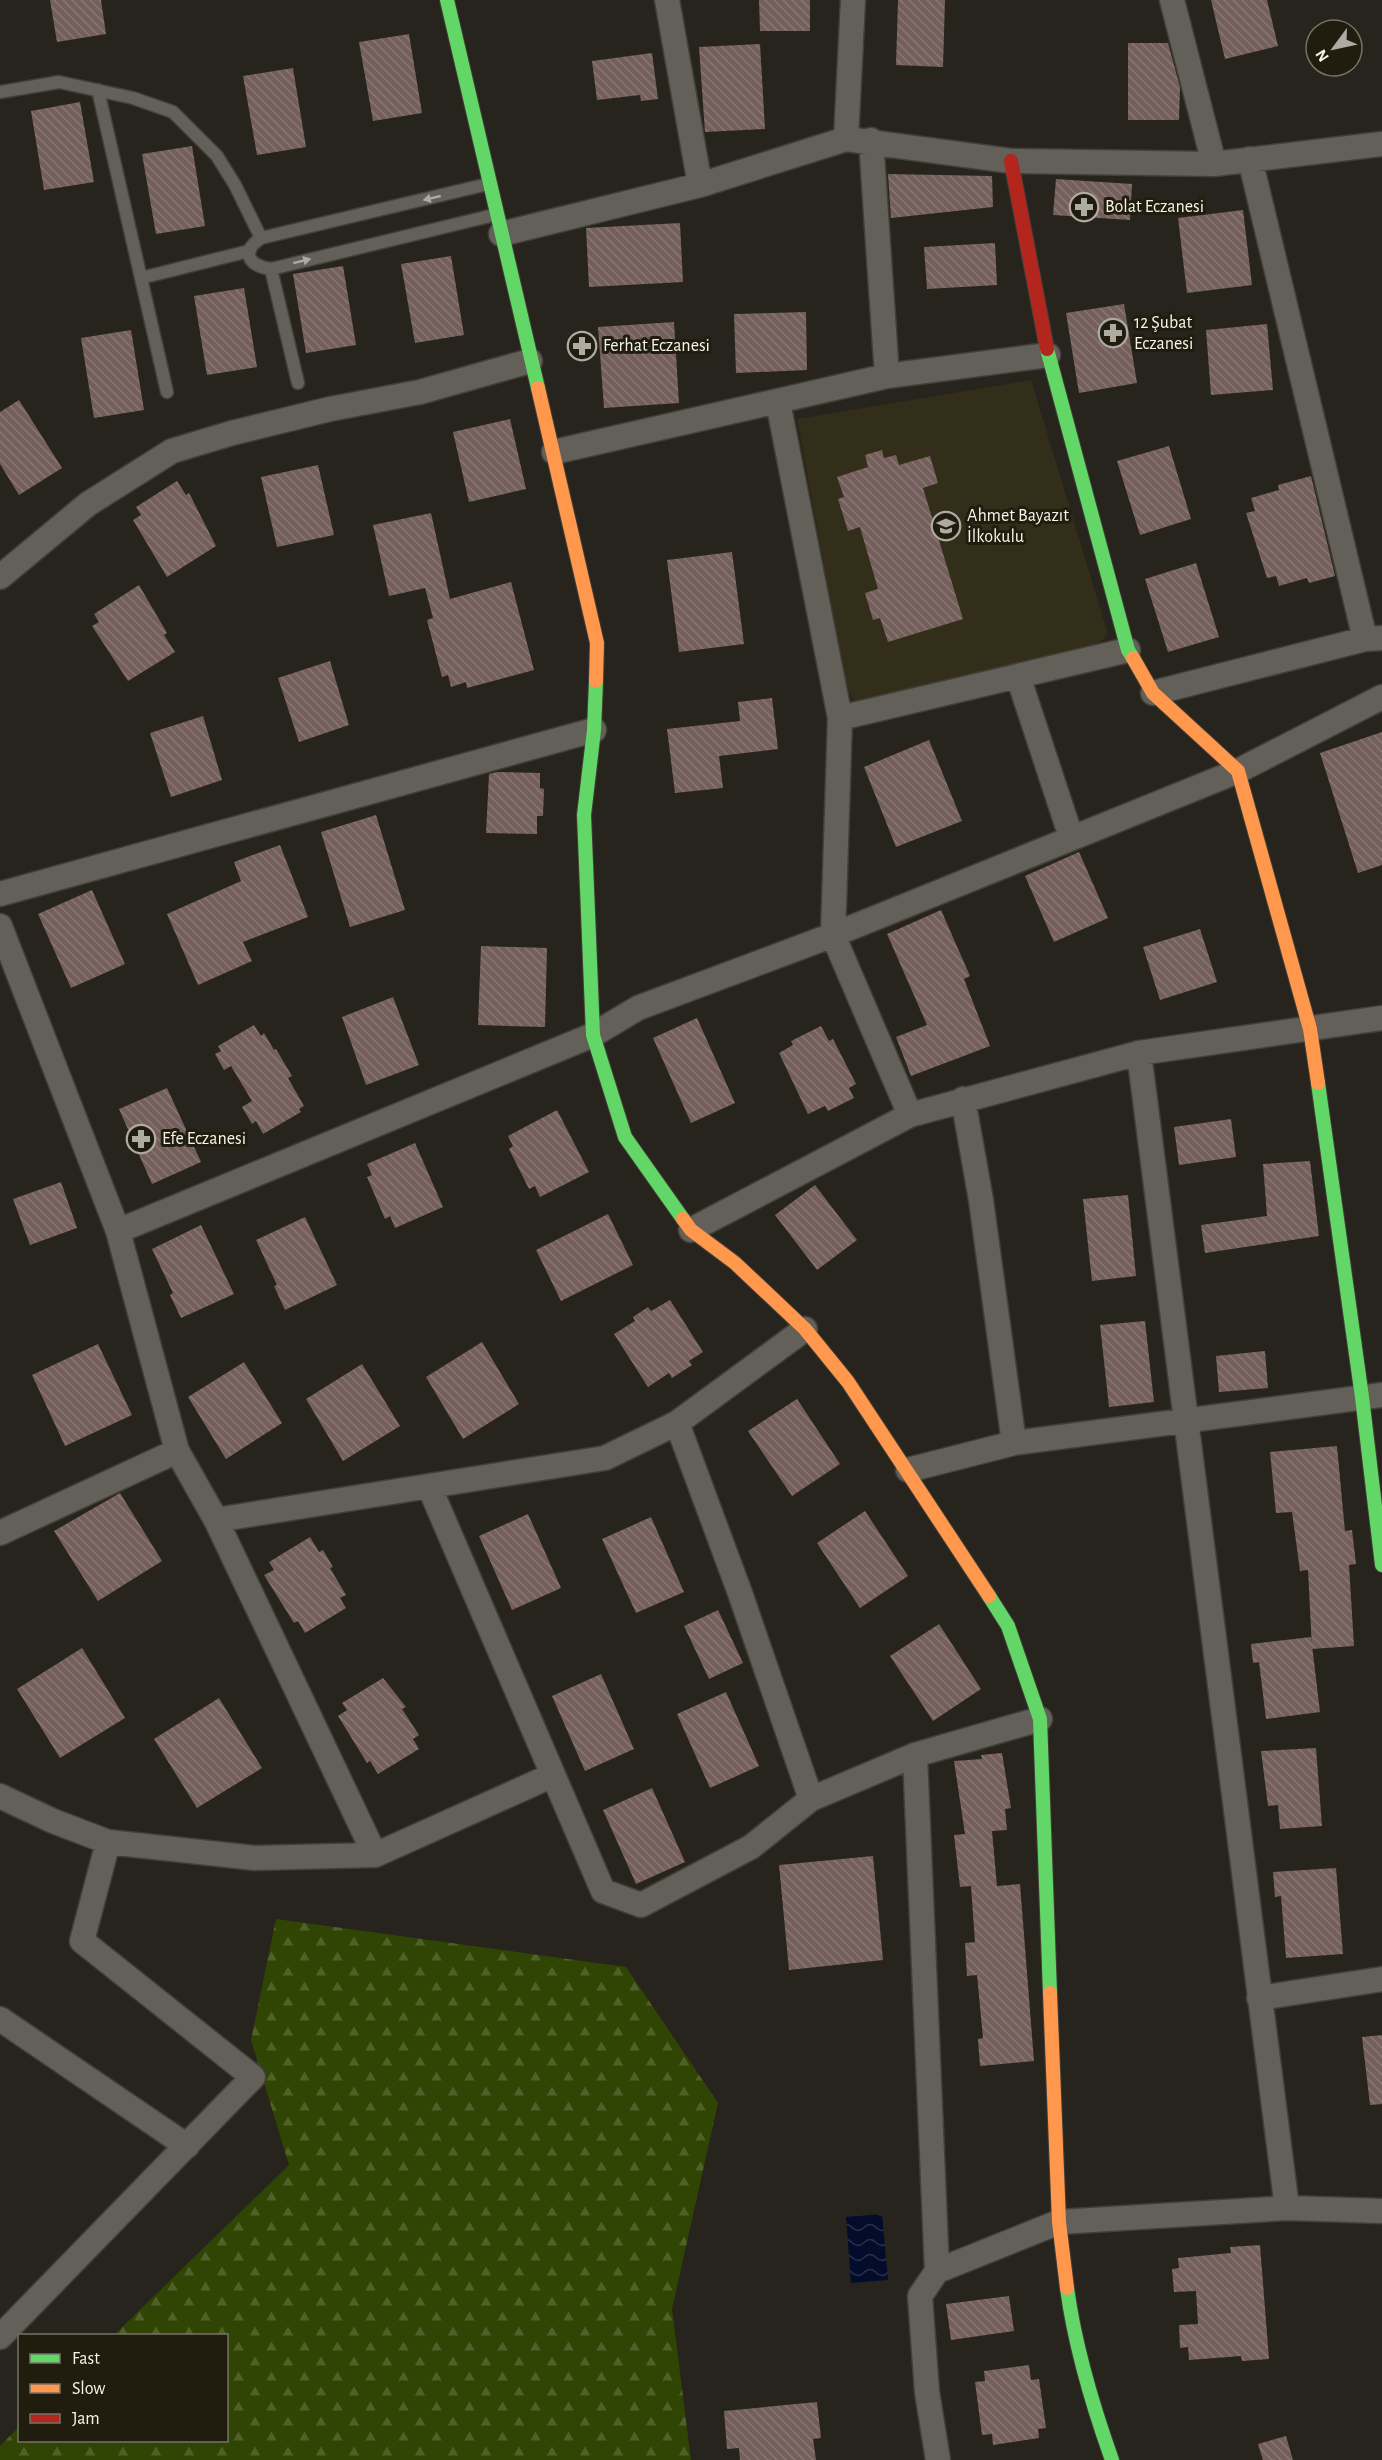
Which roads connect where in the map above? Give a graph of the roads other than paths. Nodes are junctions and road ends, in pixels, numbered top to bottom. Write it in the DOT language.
graph roads {
  1 [pos="447,0"];
  2 [pos="666,0"];
  3 [pos="853,0"];
  4 [pos="1172,0"];
  5 [pos="98,90"];
  6 [pos="0,92"];
  7 [pos="846,139"];
  8 [pos="871,140"];
  9 [pos="1382,144"];
  10 [pos="1250,159"];
  11 [pos="1011,161"];
  12 [pos="1214,164"];
  13 [pos="489,184"];
  14 [pos="700,185"];
  15 [pos="499,224"];
  16 [pos="261,238"];
  17 [pos="249,251"];
  18 [pos="271,269"];
  19 [pos="141,278"];
  20 [pos="1048,355"];
  21 [pos="530,361"];
  22 [pos="886,376"];
  23 [pos="298,383"];
  24 [pos="167,392"];
  25 [pos="778,402"];
  26 [pos="554,452"];
  27 [pos="0,577"];
  28 [pos="1374,638"];
  29 [pos="1128,650"];
  30 [pos="1018,676"];
  31 [pos="1153,693"];
  32 [pos="1382,697"];
  33 [pos="840,718"];
  34 [pos="594,730"];
  35 [pos="1238,771"];
  36 [pos="1071,837"];
  37 [pos="0,894"];
  38 [pos="0,926"];
  39 [pos="833,935"];
  40 [pos="1382,1018"];
  41 [pos="1310,1029"];
  42 [pos="593,1035"];
  43 [pos="1139,1053"];
  44 [pos="963,1099"];
  45 [pos="910,1115"];
  46 [pos="692,1230"];
  47 [pos="118,1231"];
  48 [pos="805,1329"];
  49 [pos="1372,1396"];
  50 [pos="1184,1421"];
  51 [pos="677,1422"];
  52 [pos="1014,1443"];
  53 [pos="177,1451"];
  54 [pos="908,1470"];
  55 [pos="429,1486"];
  56 [pos="216,1520"];
  57 [pos="0,1533"];
  58 [pos="1382,1564"];
  59 [pos="1040,1719"];
  60 [pos="915,1755"];
  61 [pos="553,1775"];
  62 [pos="811,1799"];
  63 [pos="3,1803"];
  64 [pos="108,1842"];
  65 [pos="375,1855"];
  66 [pos="1382,1979"];
  67 [pos="1259,1998"];
  68 [pos="0,2019"];
  69 [pos="187,2146"];
  70 [pos="1287,2208"];
  71 [pos="1382,2211"];
  72 [pos="1059,2222"];
  73 [pos="937,2271"];
  74 [pos="0,2337"];
  75 [pos="938,2460"];
  76 [pos="1112,2460"];
  1 -- 13 [label="street"];
  2 -- 14 [label="street"];
  3 -- 7 [label="street"];
  4 -- 12 [label="street"];
  5 -- 6 [label="lane"];
  5 -- 16 [label="lane"];
  5 -- 19 [label="lane"];
  7 -- 8 [label="street"];
  7 -- 14 [label="street"];
  8 -- 11 [label="street"];
  8 -- 22 [label="street"];
  9 -- 10 [label="street"];
  10 -- 12 [label="street"];
  10 -- 28 [label="street"];
  11 -- 12 [label="street"];
  11 -- 20 [label="street"];
  13 -- 15 [label="street"];
  13 -- 16 [label="lane, one-way"];
  14 -- 15 [label="street"];
  18 -- 15 [label="lane, one-way"];
  15 -- 21 [label="street"];
  16 -- 17 [label="lane"];
  17 -- 18 [label="lane"];
  17 -- 19 [label="lane"];
  18 -- 23 [label="lane"];
  19 -- 24 [label="lane"];
  20 -- 22 [label="street"];
  20 -- 29 [label="street"];
  21 -- 26 [label="street"];
  21 -- 27 [label="street"];
  22 -- 25 [label="street"];
  25 -- 26 [label="street"];
  25 -- 33 [label="street"];
  26 -- 34 [label="street"];
  28 -- 31 [label="street"];
  29 -- 30 [label="street"];
  29 -- 31 [label="street"];
  30 -- 33 [label="street"];
  30 -- 36 [label="street"];
  31 -- 35 [label="street"];
  32 -- 35 [label="street"];
  33 -- 39 [label="street"];
  34 -- 37 [label="street"];
  34 -- 42 [label="street"];
  35 -- 36 [label="street"];
  35 -- 41 [label="street"];
  36 -- 39 [label="street"];
  38 -- 47 [label="street"];
  39 -- 42 [label="street"];
  39 -- 45 [label="street"];
  40 -- 41 [label="street"];
  41 -- 43 [label="street"];
  41 -- 49 [label="street"];
  42 -- 46 [label="street"];
  42 -- 47 [label="street"];
  43 -- 44 [label="street"];
  43 -- 50 [label="street"];
  44 -- 45 [label="street"];
  44 -- 52 [label="street"];
  45 -- 46 [label="street"];
  46 -- 48 [label="street"];
  47 -- 53 [label="street"];
  48 -- 51 [label="street"];
  48 -- 54 [label="street"];
  49 -- 50 [label="street"];
  49 -- 58 [label="street"];
  50 -- 52 [label="street"];
  50 -- 67 [label="street"];
  51 -- 55 [label="street"];
  51 -- 62 [label="street"];
  52 -- 54 [label="street"];
  53 -- 56 [label="street"];
  53 -- 57 [label="street"];
  54 -- 59 [label="street"];
  55 -- 56 [label="street"];
  55 -- 61 [label="street"];
  56 -- 65 [label="street"];
  59 -- 60 [label="street"];
  59 -- 72 [label="street"];
  60 -- 62 [label="street"];
  60 -- 73 [label="street"];
  61 -- 62 [label="street"];
  61 -- 65 [label="street"];
  63 -- 64 [label="street"];
  64 -- 65 [label="street"];
  64 -- 69 [label="street"];
  66 -- 67 [label="street"];
  67 -- 70 [label="street"];
  68 -- 69 [label="street"];
  69 -- 74 [label="street"];
  70 -- 71 [label="street"];
  70 -- 72 [label="street"];
  72 -- 73 [label="street"];
  72 -- 76 [label="street"];
  73 -- 75 [label="street"];
}
